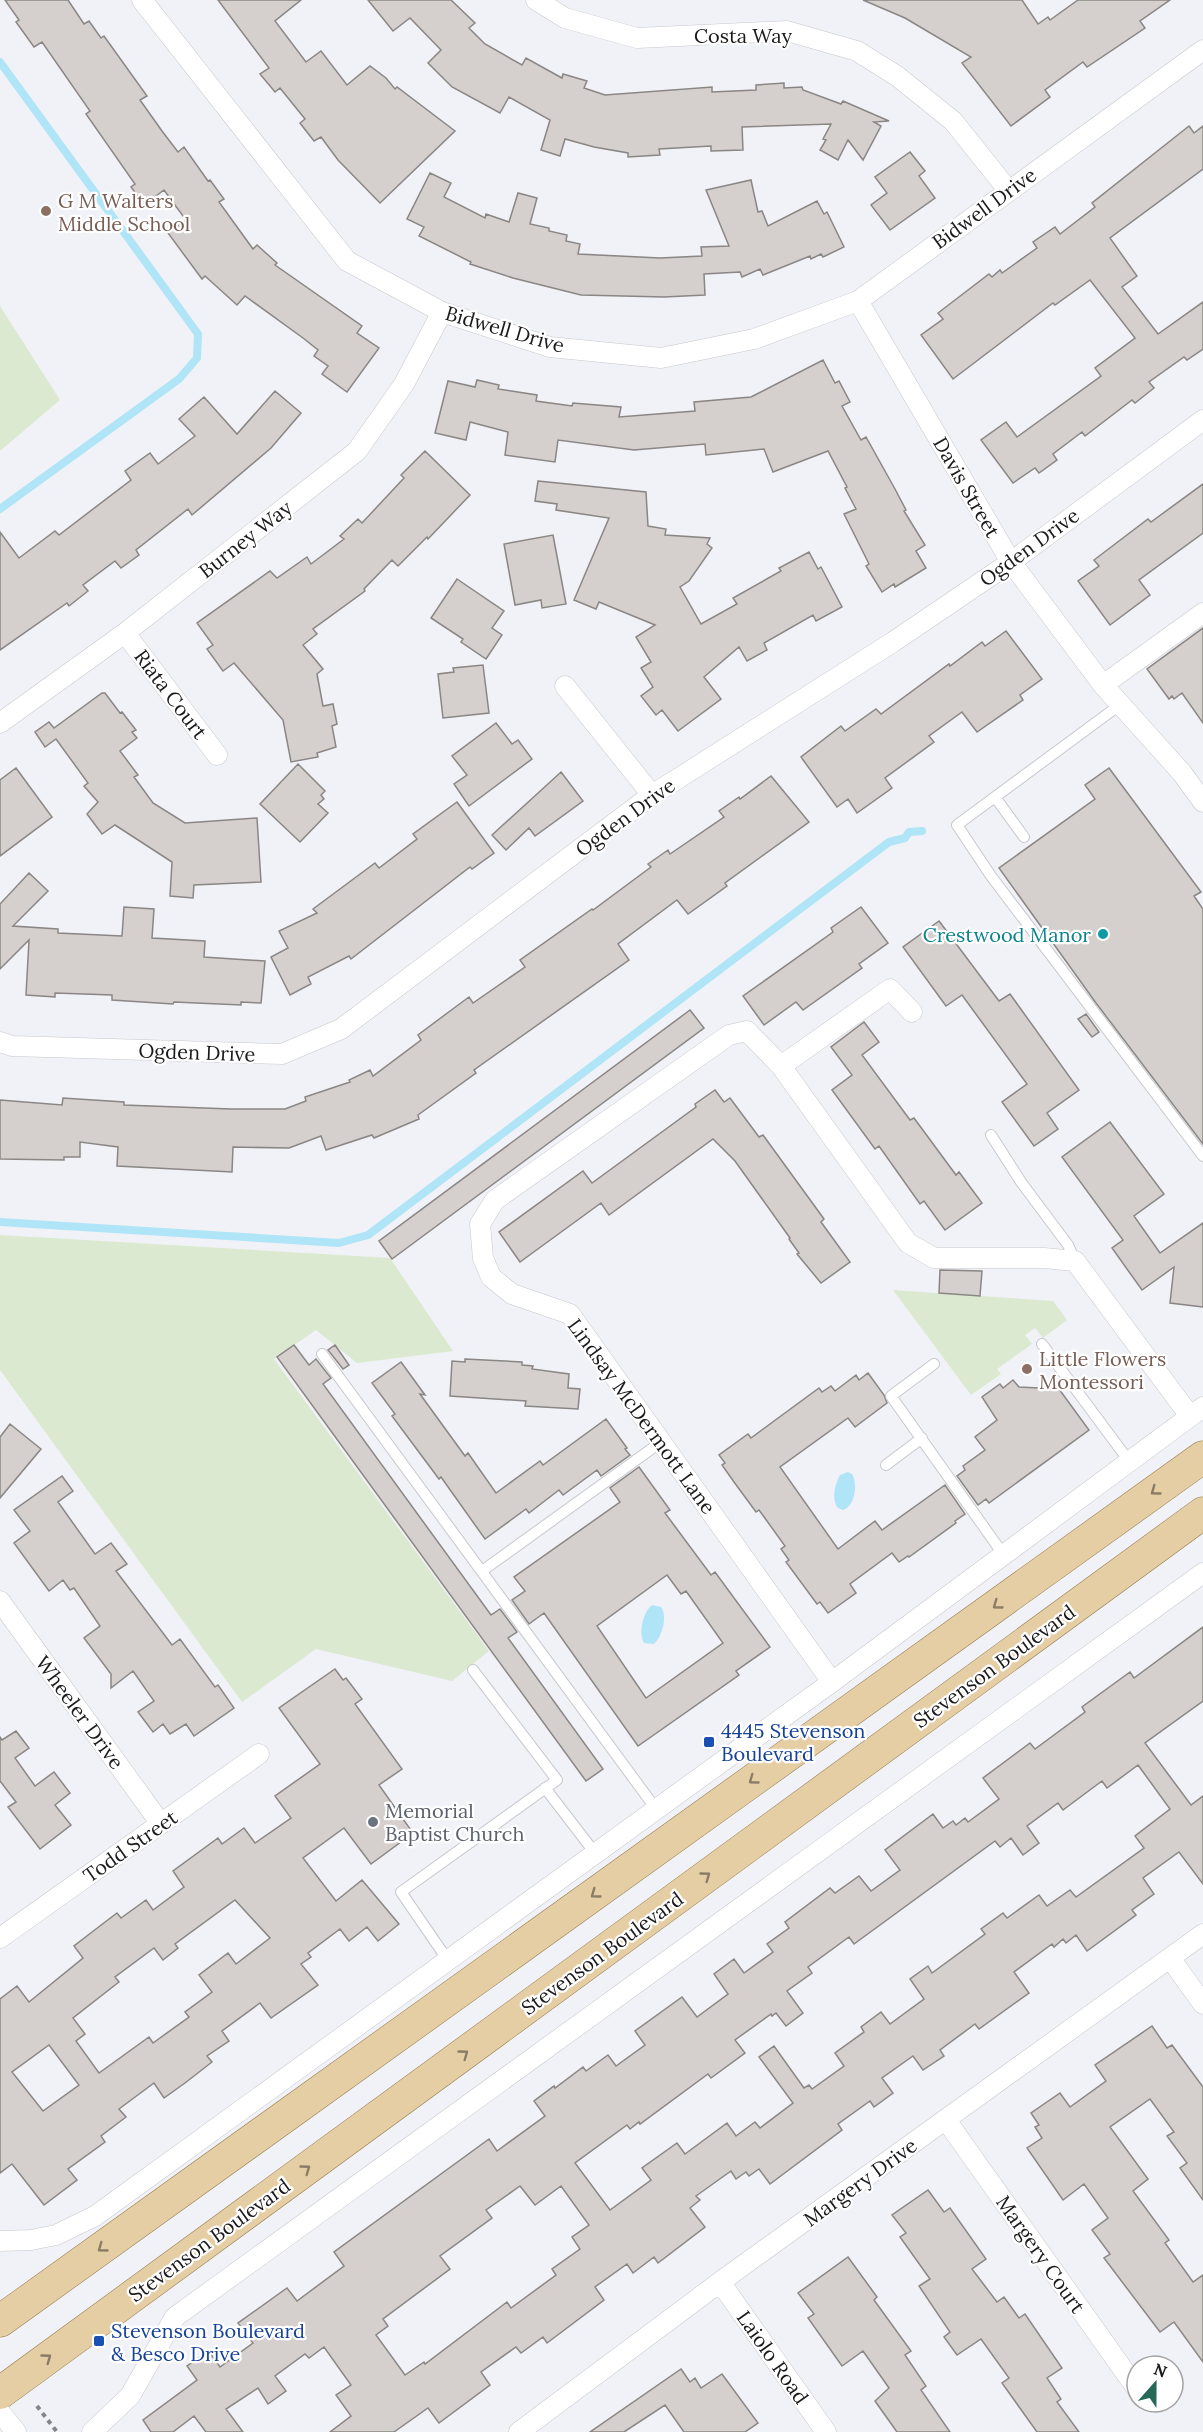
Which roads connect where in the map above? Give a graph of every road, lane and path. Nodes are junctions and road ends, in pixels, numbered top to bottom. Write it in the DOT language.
graph roads {
  1 [pos="142,0"];
  2 [pos="536,0"];
  3 [pos="1203,50"];
  4 [pos="1008,190"];
  5 [pos="858,301"];
  6 [pos="442,312"];
  7 [pos="1203,420"];
  8 [pos="1011,562"];
  9 [pos="1203,613"];
  10 [pos="124,633"];
  11 [pos="1103,685"];
  12 [pos="566,686"];
  13 [pos="1120,704"];
  14 [pos="0,723"];
  15 [pos="217,755"];
  16 [pos="652,795"];
  17 [pos="995,797"];
  18 [pos="1203,802"];
  19 [pos="1024,837"];
  20 [pos="912,1012"];
  21 [pos="0,1042"];
  22 [pos="781,1066"];
  23 [pos="991,1135"];
  24 [pos="1203,1156"];
  25 [pos="1075,1261"];
  26 [pos="1042,1344"];
  27 [pos="322,1354"];
  28 [pos="934,1364"];
  29 [pos="1196,1411"];
  30 [pos="922,1438"];
  31 [pos="661,1442"];
  32 [pos="1203,1457"];
  33 [pos="1129,1461"];
  34 [pos="886,1465"];
  35 [pos="1203,1513"];
  36 [pos="1004,1554"];
  37 [pos="482,1571"];
  38 [pos="1203,1573"];
  39 [pos="0,1601"];
  40 [pos="472,1670"];
  41 [pos="832,1682"];
  42 [pos="259,1754"];
  43 [pos="545,1788"];
  44 [pos="656,1809"];
  45 [pos="161,1824"];
  46 [pos="595,1853"];
  47 [pos="1203,1934"];
  48 [pos="0,1938"];
  49 [pos="1170,1958"];
  50 [pos="447,1959"];
  51 [pos="1203,2004"];
  52 [pos="946,2120"];
  53 [pos="0,2241"];
  54 [pos="720,2282"];
  55 [pos="0,2321"];
  56 [pos="1125,2372"];
  57 [pos="0,2392"];
  58 [pos="37,2406"];
  59 [pos="0,2412"];
  60 [pos="16,2432"];
  61 [pos="57,2432"];
  62 [pos="92,2432"];
  63 [pos="519,2432"];
  64 [pos="826,2432"];
  1 -- 6 [label="street, Bidwell Drive"];
  2 -- 4 [label="street, Costa Way"];
  3 -- 4 [label="street, Bidwell Drive"];
  4 -- 5 [label="street, Bidwell Drive"];
  5 -- 6 [label="street, Bidwell Drive"];
  5 -- 8 [label="street, Davis Street"];
  6 -- 10 [label="street, Burney Way"];
  7 -- 8 [label="street, Ogden Drive"];
  8 -- 11 [label="street, Davis Street"];
  8 -- 16 [label="street, Ogden Drive"];
  9 -- 11 [label="street"];
  10 -- 14 [label="street, Burney Way"];
  10 -- 15 [label="street, Riata Court"];
  11 -- 13 [label="street, Davis Street"];
  12 -- 16 [label="street"];
  13 -- 17 [label="lane"];
  13 -- 18 [label="street, Davis Street"];
  16 -- 21 [label="street, Ogden Drive"];
  17 -- 19 [label="lane"];
  17 -- 24 [label="lane"];
  20 -- 22 [label="street"];
  22 -- 25 [label="street, Lindsay McDermott Lane"];
  22 -- 31 [label="street, Lindsay McDermott Lane"];
  23 -- 25 [label="lane"];
  25 -- 29 [label="street"];
  26 -- 33 [label="lane"];
  27 -- 37 [label="lane"];
  28 -- 30 [label="lane"];
  29 -- 33 [label="street"];
  30 -- 34 [label="lane"];
  30 -- 36 [label="lane"];
  31 -- 37 [label="lane"];
  31 -- 41 [label="street, Lindsay McDermott Lane"];
  32 -- 55 [label="main road, one-way"];
  33 -- 36 [label="street"];
  57 -- 35 [label="main road, Stevenson Boulevard, one-way"];
  36 -- 41 [label="street"];
  37 -- 44 [label="lane"];
  38 -- 62 [label="street"];
  39 -- 45 [label="street, Wheeler Drive"];
  40 -- 43 [label="lane"];
  41 -- 44 [label="street"];
  42 -- 45 [label="street, Todd Street"];
  43 -- 46 [label="lane"];
  43 -- 50 [label="lane"];
  44 -- 46 [label="street"];
  45 -- 48 [label="street, Todd Street"];
  46 -- 50 [label="street"];
  47 -- 49 [label="street, Margery Drive"];
  49 -- 51 [label="street"];
  49 -- 52 [label="street, Margery Drive"];
  50 -- 53 [label="street"];
  52 -- 54 [label="street, Margery Drive"];
  52 -- 56 [label="street, Margery Court"];
  54 -- 63 [label="street, Margery Drive"];
  54 -- 64 [label="street, Laiolo Road"];
  58 -- 61 [label="path"];
  59 -- 60 [label="street"];
}
